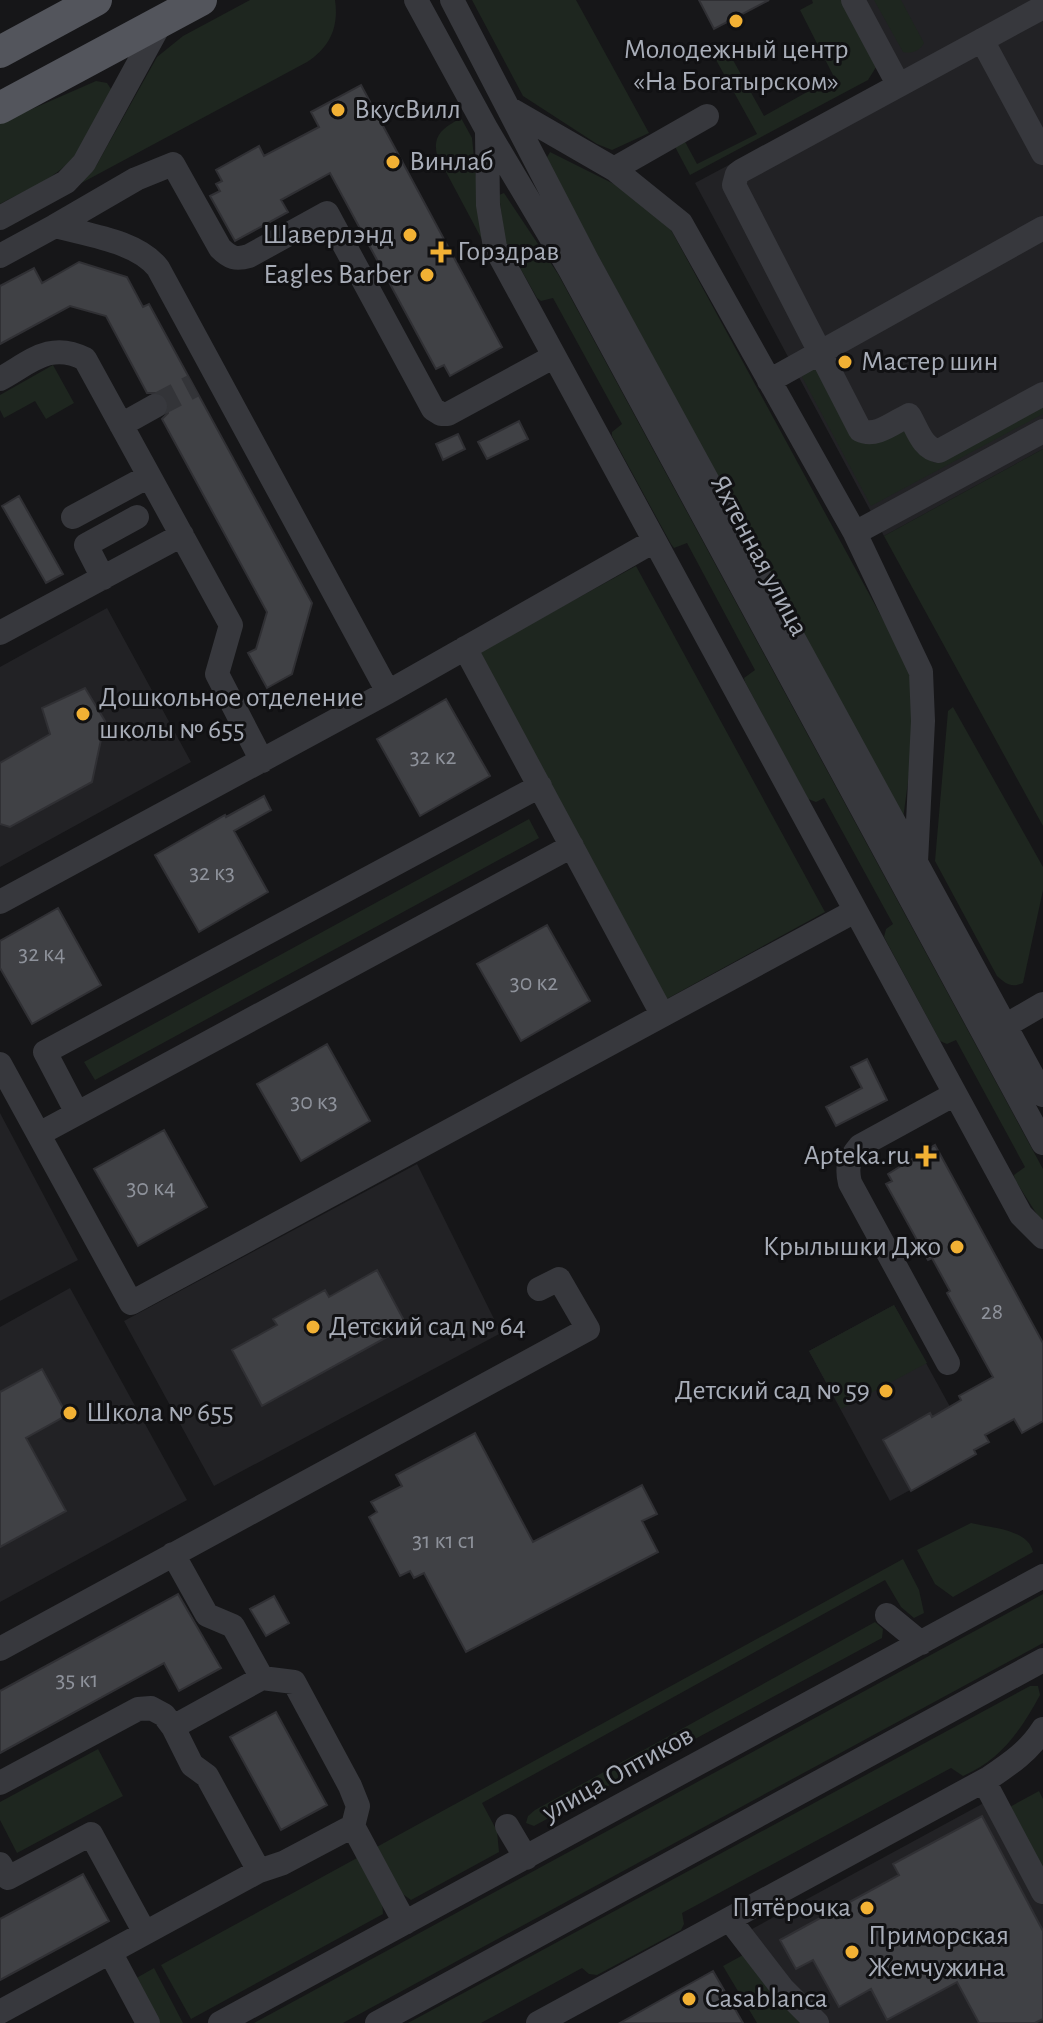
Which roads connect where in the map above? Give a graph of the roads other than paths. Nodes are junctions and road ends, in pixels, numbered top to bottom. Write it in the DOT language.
graph roads {
  1 [pos="96,0"];
  2 [pos="201,0"];
  3 [pos="416,0"];
  4 [pos="452,0"];
  5 [pos="853,0"];
  6 [pos="1043,7"];
  7 [pos="161,22"];
  8 [pos="982,40"];
  9 [pos="0,52"];
  10 [pos="898,84"];
  11 [pos="0,108"];
  12 [pos="510,109"];
  13 [pos="707,116"];
  14 [pos="487,130"];
  15 [pos="1043,153"];
  16 [pos="614,169"];
  17 [pos="8,214"];
  18 [pos="55,226"];
  19 [pos="1043,228"];
  20 [pos="32,238"];
  21 [pos="0,256"];
  22 [pos="819,354"];
  23 [pos="553,357"];
  24 [pos="0,379"];
  25 [pos="769,381"];
  26 [pos="1043,394"];
  27 [pos="155,406"];
  28 [pos="121,425"];
  29 [pos="1043,431"];
  30 [pos="149,476"];
  31 [pos="73,517"];
  32 [pos="137,517"];
  33 [pos="855,533"];
  34 [pos="182,535"];
  35 [pos="654,541"];
  36 [pos="103,578"];
  37 [pos="0,633"];
  38 [pos="465,648"];
  39 [pos="388,692"];
  40 [pos="262,761"];
  41 [pos="540,786"];
  42 [pos="572,846"];
  43 [pos="916,862"];
  44 [pos="0,902"];
  45 [pos="855,911"];
  46 [pos="1043,1004"];
  47 [pos="662,1014"];
  48 [pos="1005,1026"];
  49 [pos="0,1064"];
  50 [pos="955,1094"];
  51 [pos="1043,1095"];
  52 [pos="77,1113"];
  53 [pos="39,1134"];
  54 [pos="1043,1143"];
  55 [pos="1043,1237"];
  56 [pos="539,1289"];
  57 [pos="948,1363"];
  58 [pos="173,1554"];
  59 [pos="1043,1576"];
  60 [pos="887,1615"];
  61 [pos="921,1643"];
  62 [pos="0,1649"];
  63 [pos="1043,1660"];
  64 [pos="262,1678"];
  65 [pos="173,1727"];
  66 [pos="1043,1729"];
  67 [pos="984,1781"];
  68 [pos="0,1783"];
  69 [pos="353,1826"];
  70 [pos="507,1826"];
  71 [pos="526,1858"];
  72 [pos="0,1864"];
  73 [pos="259,1871"];
  74 [pos="1043,1892"];
  75 [pos="729,1919"];
  76 [pos="405,1923"];
  77 [pos="145,1933"];
  78 [pos="110,1952"];
  79 [pos="0,2012"];
  80 [pos="148,2023"];
  81 [pos="220,2023"];
  82 [pos="377,2023"];
  83 [pos="538,2023"];
  84 [pos="817,2023"];
  1 -- 9 [label="main road"];
  2 -- 7 [label="main road"];
  3 -- 14 [label="street, Яхтенная улица"];
  4 -- 12 [label="street, Яхтенная улица"];
  5 -- 10 [label="street"];
  6 -- 8 [label="street"];
  7 -- 11 [label="main road"];
  7 -- 17 [label="street"];
  8 -- 10 [label="street"];
  8 -- 15 [label="street"];
  10 -- 22 [label="street"];
  12 -- 16 [label="street"];
  12 -- 43 [label="street, Яхтенная улица"];
  13 -- 16 [label="street"];
  14 -- 23 [label="street"];
  14 -- 54 [label="street, Яхтенная улица"];
  16 -- 25 [label="street"];
  17 -- 20 [label="street"];
  18 -- 20 [label="street"];
  18 -- 23 [label="street"];
  18 -- 39 [label="street"];
  19 -- 22 [label="street"];
  20 -- 21 [label="street"];
  22 -- 25 [label="street"];
  22 -- 26 [label="street"];
  23 -- 35 [label="street"];
  24 -- 28 [label="street"];
  25 -- 33 [label="street"];
  27 -- 28 [label="street"];
  28 -- 30 [label="street"];
  29 -- 33 [label="street"];
  30 -- 31 [label="street"];
  30 -- 34 [label="street"];
  32 -- 36 [label="street"];
  33 -- 43 [label="street"];
  34 -- 36 [label="street"];
  34 -- 40 [label="street"];
  35 -- 38 [label="street"];
  35 -- 45 [label="street"];
  36 -- 37 [label="street"];
  38 -- 39 [label="street"];
  38 -- 41 [label="street"];
  39 -- 40 [label="street"];
  40 -- 44 [label="street"];
  41 -- 42 [label="street"];
  41 -- 52 [label="street"];
  42 -- 47 [label="street"];
  42 -- 52 [label="street"];
  43 -- 48 [label="street, Яхтенная улица"];
  45 -- 47 [label="street"];
  45 -- 50 [label="street"];
  46 -- 48 [label="street"];
  47 -- 53 [label="street"];
  48 -- 51 [label="street, Яхтенная улица"];
  49 -- 53 [label="street"];
  50 -- 55 [label="street"];
  50 -- 57 [label="street"];
  52 -- 53 [label="street"];
  56 -- 58 [label="street"];
  58 -- 62 [label="street"];
  58 -- 64 [label="street"];
  59 -- 61 [label="street, улица Оптиков"];
  60 -- 61 [label="street"];
  61 -- 71 [label="street, улица Оптиков"];
  63 -- 82 [label="street"];
  64 -- 65 [label="street"];
  64 -- 69 [label="street"];
  65 -- 68 [label="street"];
  65 -- 73 [label="street"];
  66 -- 67 [label="street"];
  67 -- 74 [label="street"];
  67 -- 75 [label="street"];
  69 -- 73 [label="street"];
  69 -- 76 [label="street"];
  70 -- 71 [label="street"];
  71 -- 76 [label="street, улица Оптиков"];
  72 -- 77 [label="street"];
  73 -- 77 [label="street"];
  75 -- 83 [label="street"];
  75 -- 84 [label="street"];
  76 -- 81 [label="street, улица Оптиков"];
  77 -- 78 [label="street"];
  78 -- 79 [label="street"];
  78 -- 80 [label="street"];
}
